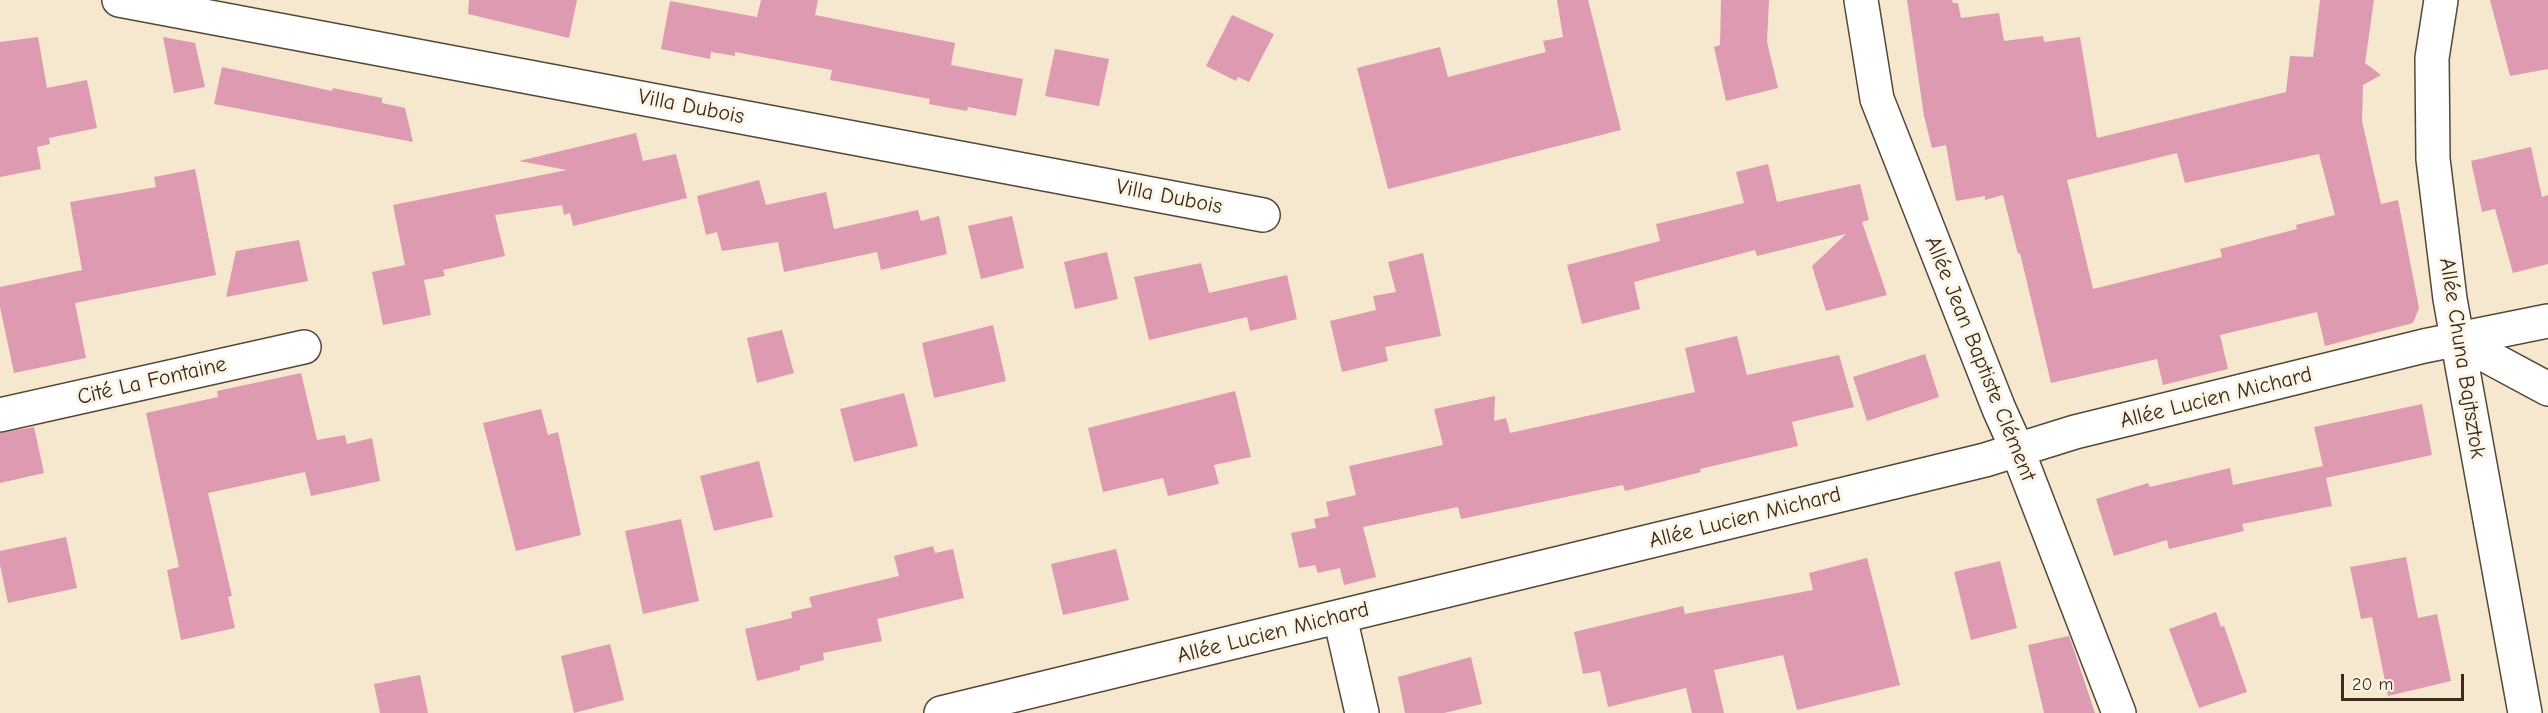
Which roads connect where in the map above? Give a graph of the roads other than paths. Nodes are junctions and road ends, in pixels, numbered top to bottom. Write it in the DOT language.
graph roads {
  1 [pos="119,0"];
  2 [pos="1861,0"];
  3 [pos="2441,0"];
  4 [pos="1263,215"];
  5 [pos="2548,321"];
  6 [pos="2457,340"];
  7 [pos="304,347"];
  8 [pos="2548,389"];
  9 [pos="0,415"];
  10 [pos="2017,449"];
  11 [pos="1340,617"];
  12 [pos="941,713"];
  13 [pos="1362,713"];
  14 [pos="2119,713"];
  15 [pos="2525,713"];
  1 -- 4 [label="street, Villa Dubois"];
  2 -- 10 [label="street, Allée Jean Baptiste Clément"];
  3 -- 6 [label="street, Allée Chuna Bajtsztok"];
  5 -- 6 [label="street, Allée Lucien Michard"];
  6 -- 8 [label="street"];
  6 -- 10 [label="street, Allée Lucien Michard"];
  6 -- 15 [label="street, Allée Chuna Bajtsztok"];
  7 -- 9 [label="street, Cité La Fontaine"];
  10 -- 11 [label="street, Allée Lucien Michard"];
  10 -- 14 [label="street, Allée Jean Baptiste Clément"];
  11 -- 12 [label="street, Allée Lucien Michard"];
  11 -- 13 [label="street"];
}
